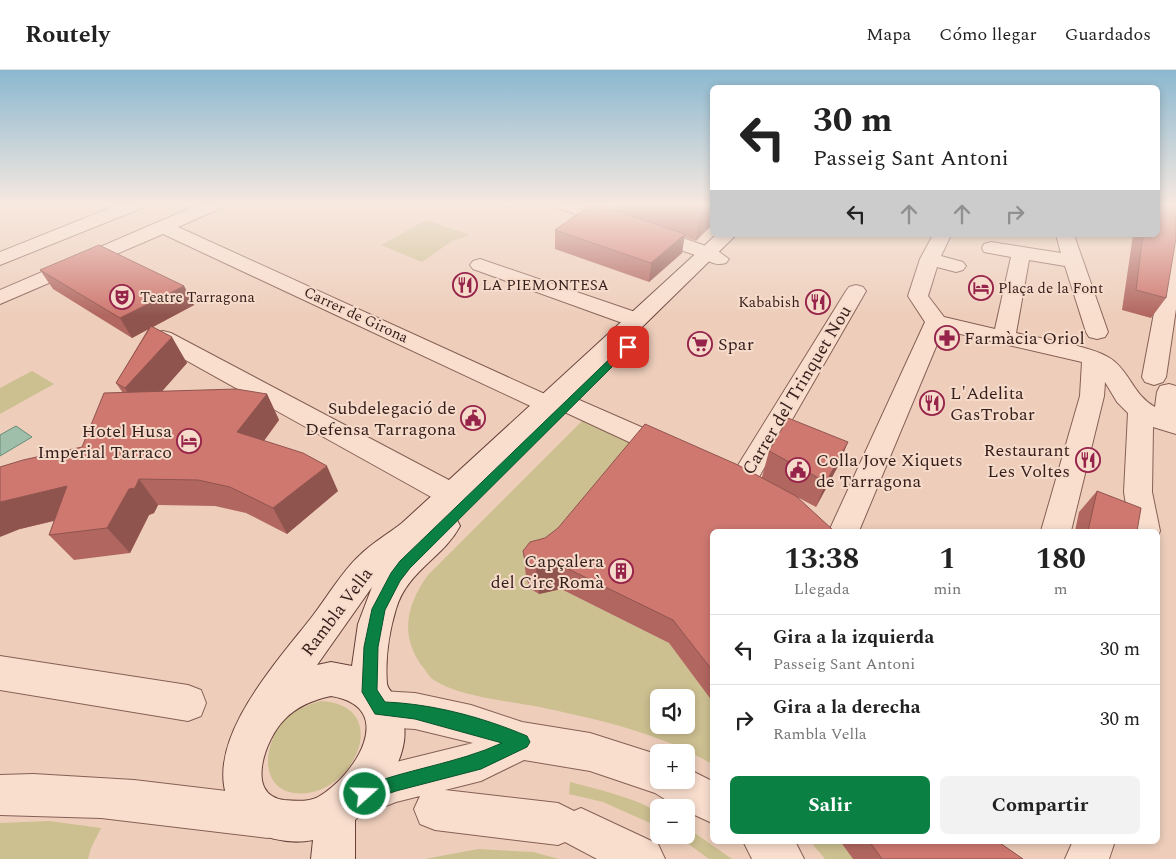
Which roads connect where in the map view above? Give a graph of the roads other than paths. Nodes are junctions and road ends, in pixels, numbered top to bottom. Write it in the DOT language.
graph roads {
  1 [pos="43,241"];
  2 [pos="85,241"];
  3 [pos="131,241"];
  4 [pos="194,241"];
  5 [pos="670,241"];
  6 [pos="723,241"];
  7 [pos="735,241"];
  8 [pos="939,241"];
  9 [pos="1067,241"];
  10 [pos="1176,244"];
  11 [pos="991,248"];
  12 [pos="1021,253"];
  13 [pos="713,256"];
  14 [pos="46,257"];
  15 [pos="0,259"];
  16 [pos="930,259"];
  17 [pos="480,265"];
  18 [pos="956,266"];
  19 [pos="68,268"];
  20 [pos="1075,268"];
  21 [pos="0,277"];
  22 [pos="854,294"];
  23 [pos="0,298"];
  24 [pos="636,320"];
  25 [pos="936,322"];
  26 [pos="1097,332"];
  27 [pos="1004,337"];
  28 [pos="164,338"];
  29 [pos="1094,358"];
  30 [pos="558,404"];
  31 [pos="1141,409"];
  32 [pos="1172,424"];
  33 [pos="690,459"];
  34 [pos="716,471"];
  35 [pos="742,482"];
  36 [pos="452,495"];
  37 [pos="766,495"];
  38 [pos="829,529"];
  39 [pos="1057,529"];
  40 [pos="1145,529"];
  41 [pos="0,673"];
  42 [pos="375,701"];
  43 [pos="188,703"];
  44 [pos="265,712"];
  45 [pos="522,742"];
  46 [pos="650,772"];
  47 [pos="686,789"];
  48 [pos="0,795"];
  49 [pos="710,802"];
  50 [pos="342,805"];
  51 [pos="434,809"];
  52 [pos="268,817"];
  53 [pos="767,844"];
  54 [pos="1093,844"];
  55 [pos="333,859"];
  56 [pos="643,859"];
  57 [pos="782,859"];
  58 [pos="1087,859"];
  1 -- 15 [label="street"];
  2 -- 14 [label="street"];
  3 -- 19 [label="street"];
  4 -- 30 [label="street, Carrer de Girona"];
  5 -- 13 [label="street"];
  6 -- 13 [label="street, Rambla Vella"];
  7 -- 13 [label="street, Rambla Vella"];
  8 -- 16 [label="street"];
  9 -- 20 [label="street"];
  10 -- 32 [label="street"];
  11 -- 12 [label="street"];
  12 -- 20 [label="street"];
  12 -- 27 [label="street"];
  13 -- 24 [label="street, Rambla Vella"];
  13 -- 30 [label="street, Rambla Vella"];
  14 -- 19 [label="street"];
  14 -- 21 [label="street"];
  16 -- 18 [label="street"];
  16 -- 25 [label="street"];
  17 -- 24 [label="street"];
  19 -- 23 [label="street"];
  20 -- 26 [label="street"];
  22 -- 35 [label="street, Carrer del Trinquet Nou"];
  24 -- 30 [label="street, Rambla Vella"];
  25 -- 27 [label="street"];
  25 -- 38 [label="street"];
  27 -- 29 [label="street"];
  28 -- 36 [label="street"];
  29 -- 31 [label="street"];
  29 -- 39 [label="street"];
  30 -- 33 [label="street, Carrer de Girona"];
  30 -- 36 [label="street, Rambla Vella"];
  30 -- 42 [label="street, Rambla Vella"];
  31 -- 32 [label="street"];
  31 -- 40 [label="street"];
  34 -- 35 [label="street"];
  35 -- 37 [label="street"];
  36 -- 44 [label="street, Rambla Vella"];
  41 -- 43 [label="street"];
  42 -- 44 [label="street"];
  42 -- 45 [label="street"];
  42 -- 50 [label="street"];
  44 -- 52 [label="street"];
  45 -- 46 [label="street"];
  45 -- 50 [label="street"];
  47 -- 49 [label="street"];
  48 -- 52 [label="street"];
  50 -- 52 [label="street"];
  50 -- 55 [label="street"];
  51 -- 56 [label="street"];
  53 -- 57 [label="street"];
  54 -- 58 [label="street"];
}
